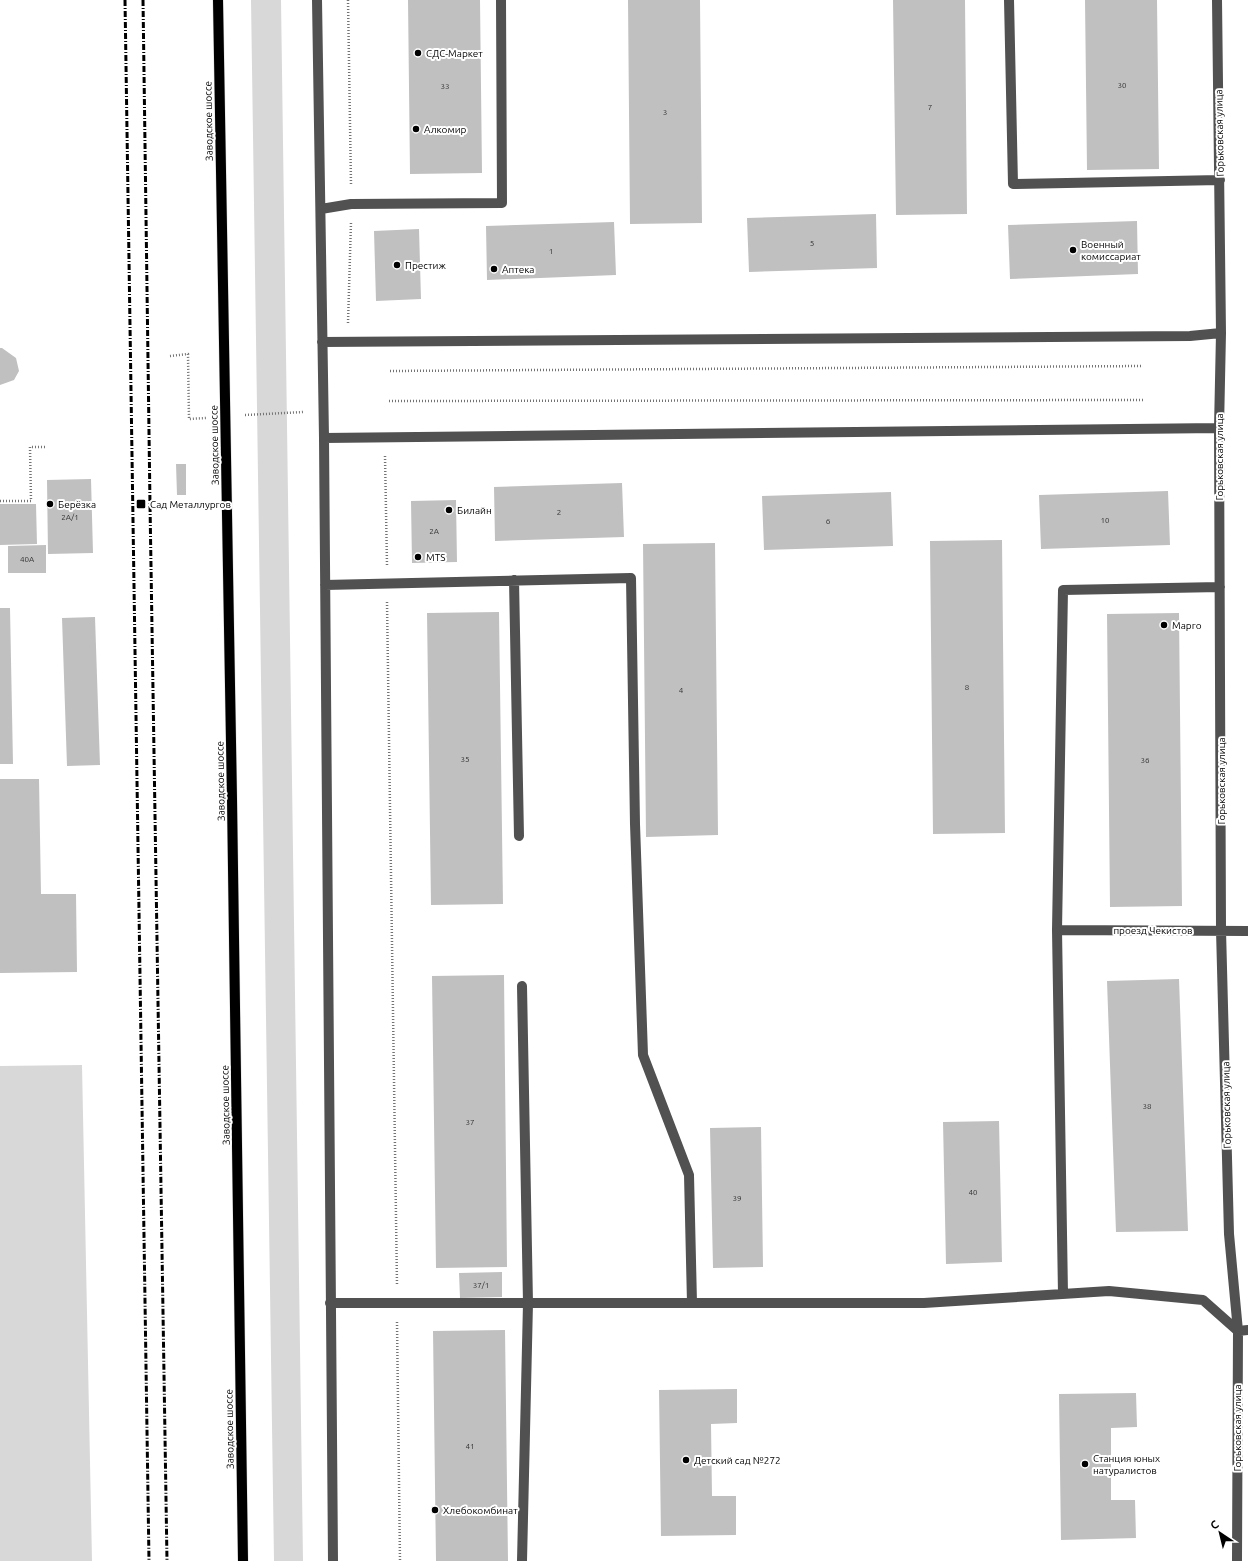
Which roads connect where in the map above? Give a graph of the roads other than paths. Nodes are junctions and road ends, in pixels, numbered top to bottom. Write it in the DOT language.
graph roads {
  1 [pos="218,0"];
  2 [pos="318,0"];
  3 [pos="501,0"];
  4 [pos="1009,0"];
  5 [pos="1217,0"];
  6 [pos="1220,180"];
  7 [pos="321,209"];
  8 [pos="1221,333"];
  9 [pos="322,342"];
  10 [pos="1219,428"];
  11 [pos="324,438"];
  12 [pos="514,580"];
  13 [pos="325,585"];
  14 [pos="1220,587"];
  15 [pos="519,836"];
  16 [pos="1057,930"];
  17 [pos="1221,930"];
  18 [pos="1248,931"];
  19 [pos="522,986"];
  20 [pos="1063,1294"];
  21 [pos="330,1303"];
  22 [pos="528,1303"];
  23 [pos="692,1303"];
  24 [pos="1243,1330"];
  25 [pos="243,1561"];
  26 [pos="333,1561"];
  27 [pos="522,1561"];
  28 [pos="1237,1561"];
  1 -- 25 [label="main road, Заводское шоссе"];
  2 -- 7 [label="street"];
  3 -- 7 [label="street"];
  4 -- 6 [label="street"];
  5 -- 6 [label="street, Горьковская улица"];
  6 -- 8 [label="street, Горьковская улица"];
  7 -- 9 [label="street"];
  8 -- 9 [label="street"];
  8 -- 10 [label="street, Горьковская улица"];
  9 -- 11 [label="street"];
  10 -- 11 [label="street"];
  10 -- 14 [label="street, Горьковская улица"];
  11 -- 13 [label="street"];
  12 -- 13 [label="street"];
  12 -- 15 [label="street"];
  12 -- 23 [label="street"];
  13 -- 21 [label="street"];
  14 -- 16 [label="street"];
  14 -- 17 [label="street, Горьковская улица"];
  16 -- 17 [label="street, проезд Чекистов"];
  16 -- 20 [label="street"];
  17 -- 18 [label="street, проезд Чекистов"];
  17 -- 24 [label="street, Горьковская улица"];
  19 -- 22 [label="street"];
  20 -- 23 [label="street"];
  20 -- 24 [label="street"];
  21 -- 22 [label="street"];
  21 -- 26 [label="street"];
  22 -- 23 [label="street"];
  22 -- 27 [label="street"];
  24 -- 28 [label="street, Горьковская улица"];
}
